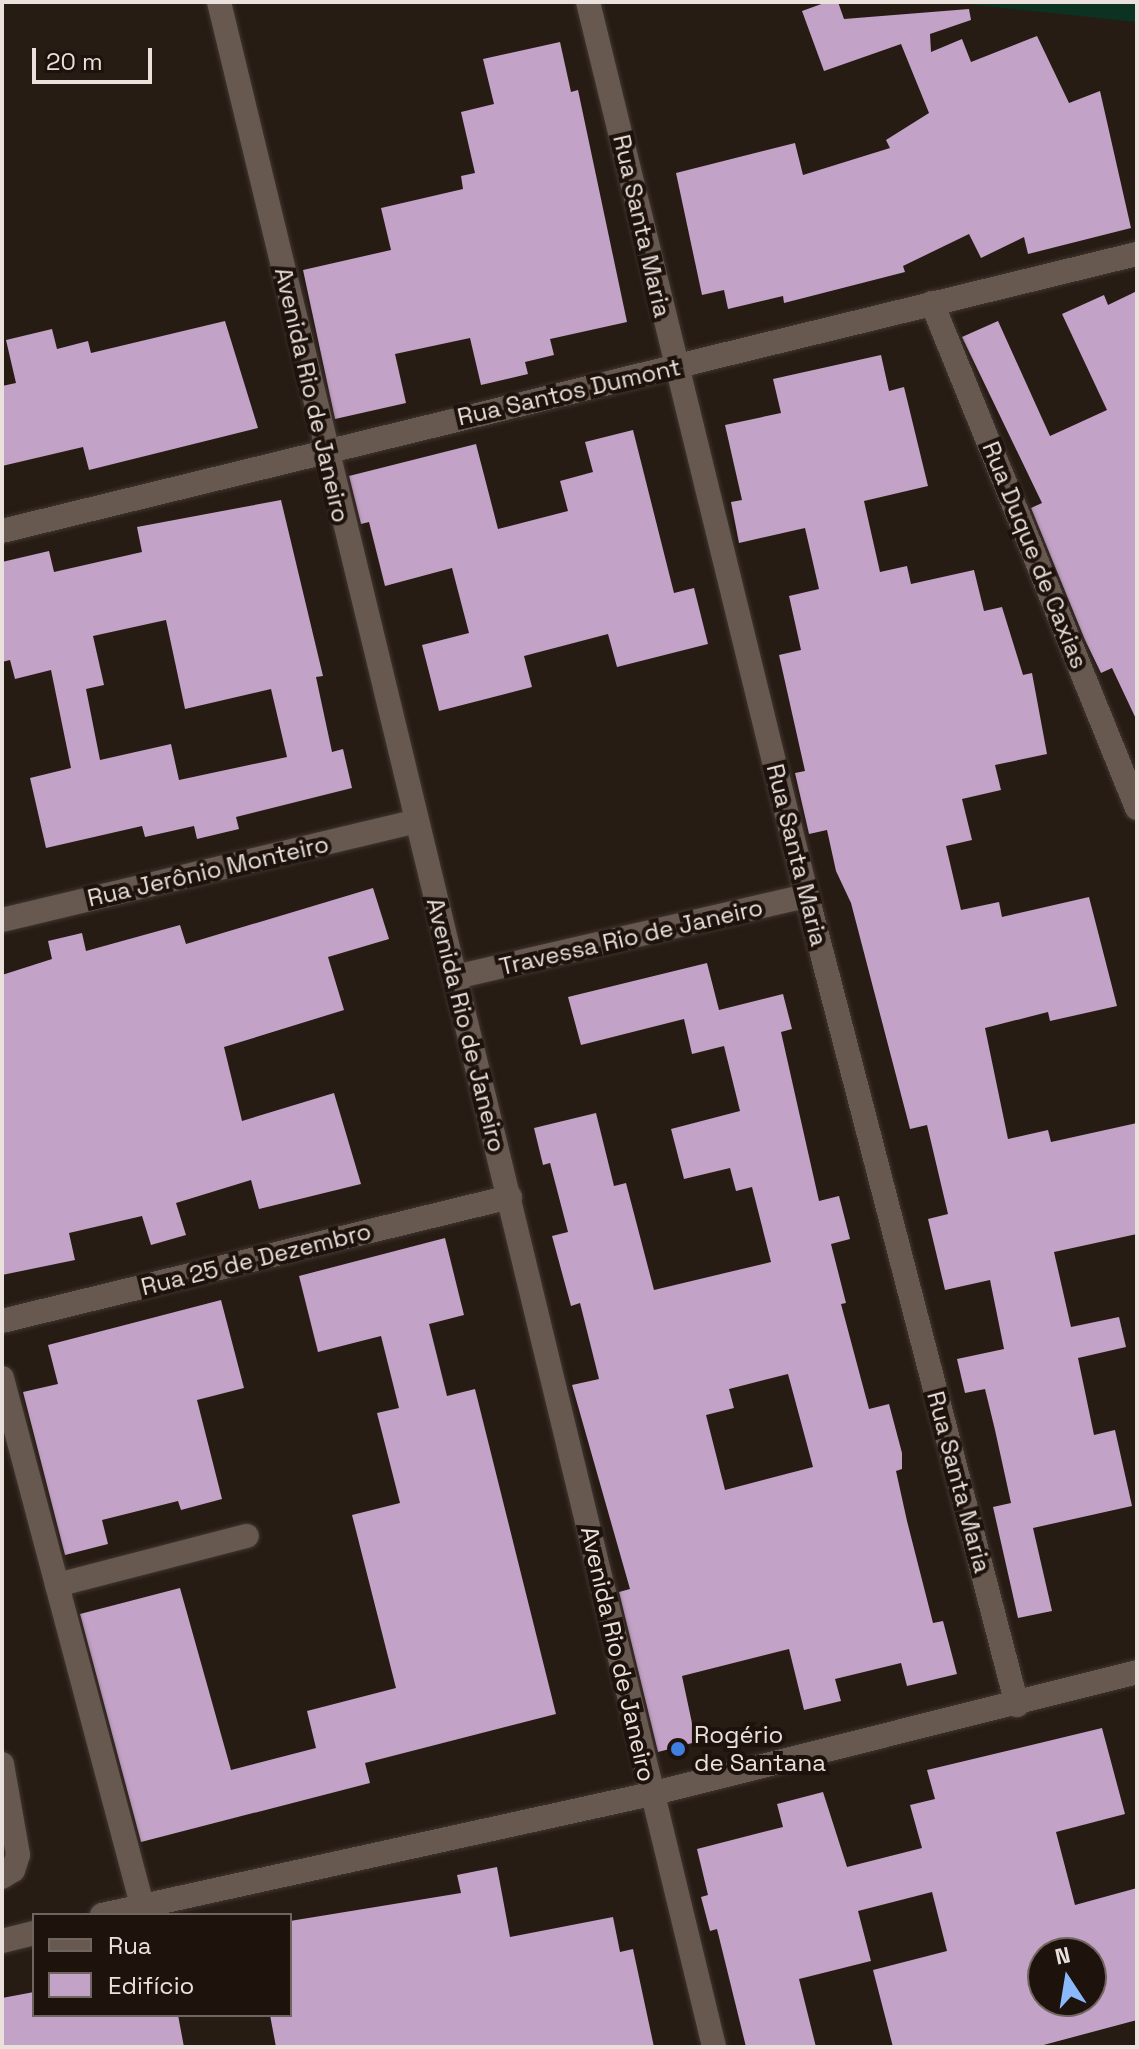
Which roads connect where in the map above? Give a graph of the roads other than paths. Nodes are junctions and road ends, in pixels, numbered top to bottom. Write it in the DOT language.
graph roads {
  1 [pos="219,2"];
  2 [pos="588,2"];
  3 [pos="1137,254"];
  4 [pos="932,303"];
  5 [pos="676,367"];
  6 [pos="325,449"];
  7 [pos="2,531"];
  8 [pos="1137,808"];
  9 [pos="413,822"];
  10 [pos="807,896"];
  11 [pos="2,920"];
  12 [pos="455,977"];
  13 [pos="510,1197"];
  14 [pos="2,1321"];
  15 [pos="2,1378"];
  16 [pos="247,1536"];
  17 [pos="57,1585"];
  18 [pos="1137,1672"];
  19 [pos="1017,1705"];
  20 [pos="2,1764"];
  21 [pos="651,1794"];
  22 [pos="2,1877"];
  23 [pos="142,1905"];
  24 [pos="110,1913"];
  25 [pos="32,1934"];
  26 [pos="2,1941"];
  27 [pos="714,2047"];
  1 -- 6 [label="street, Avenida Rio de Janeiro"];
  2 -- 5 [label="street, Rua Santa Maria"];
  3 -- 4 [label="street, Rua Santos Dumont"];
  4 -- 5 [label="street, Rua Santos Dumont"];
  4 -- 8 [label="street, Rua Duque de Caxias"];
  5 -- 6 [label="street, Rua Santos Dumont"];
  5 -- 10 [label="street, Rua Santa Maria"];
  6 -- 7 [label="street, Rua Santos Dumont"];
  6 -- 9 [label="street, Avenida Rio de Janeiro"];
  9 -- 11 [label="street, Rua Jerônio Monteiro"];
  9 -- 12 [label="street, Avenida Rio de Janeiro"];
  10 -- 12 [label="street, Travessa Rio de Janeiro"];
  10 -- 19 [label="street, Rua Santa Maria"];
  12 -- 13 [label="street, Avenida Rio de Janeiro"];
  13 -- 14 [label="street, Rua 25 de Dezembro"];
  13 -- 21 [label="street, Avenida Rio de Janeiro"];
  15 -- 17 [label="street"];
  16 -- 17 [label="street"];
  17 -- 23 [label="street"];
  18 -- 19 [label="street"];
  19 -- 21 [label="street"];
  20 -- 22 [label="street"];
  21 -- 23 [label="street"];
  21 -- 27 [label="street, Avenida Rio de Janeiro"];
  23 -- 24 [label="street"];
  25 -- 26 [label="street"];
}
